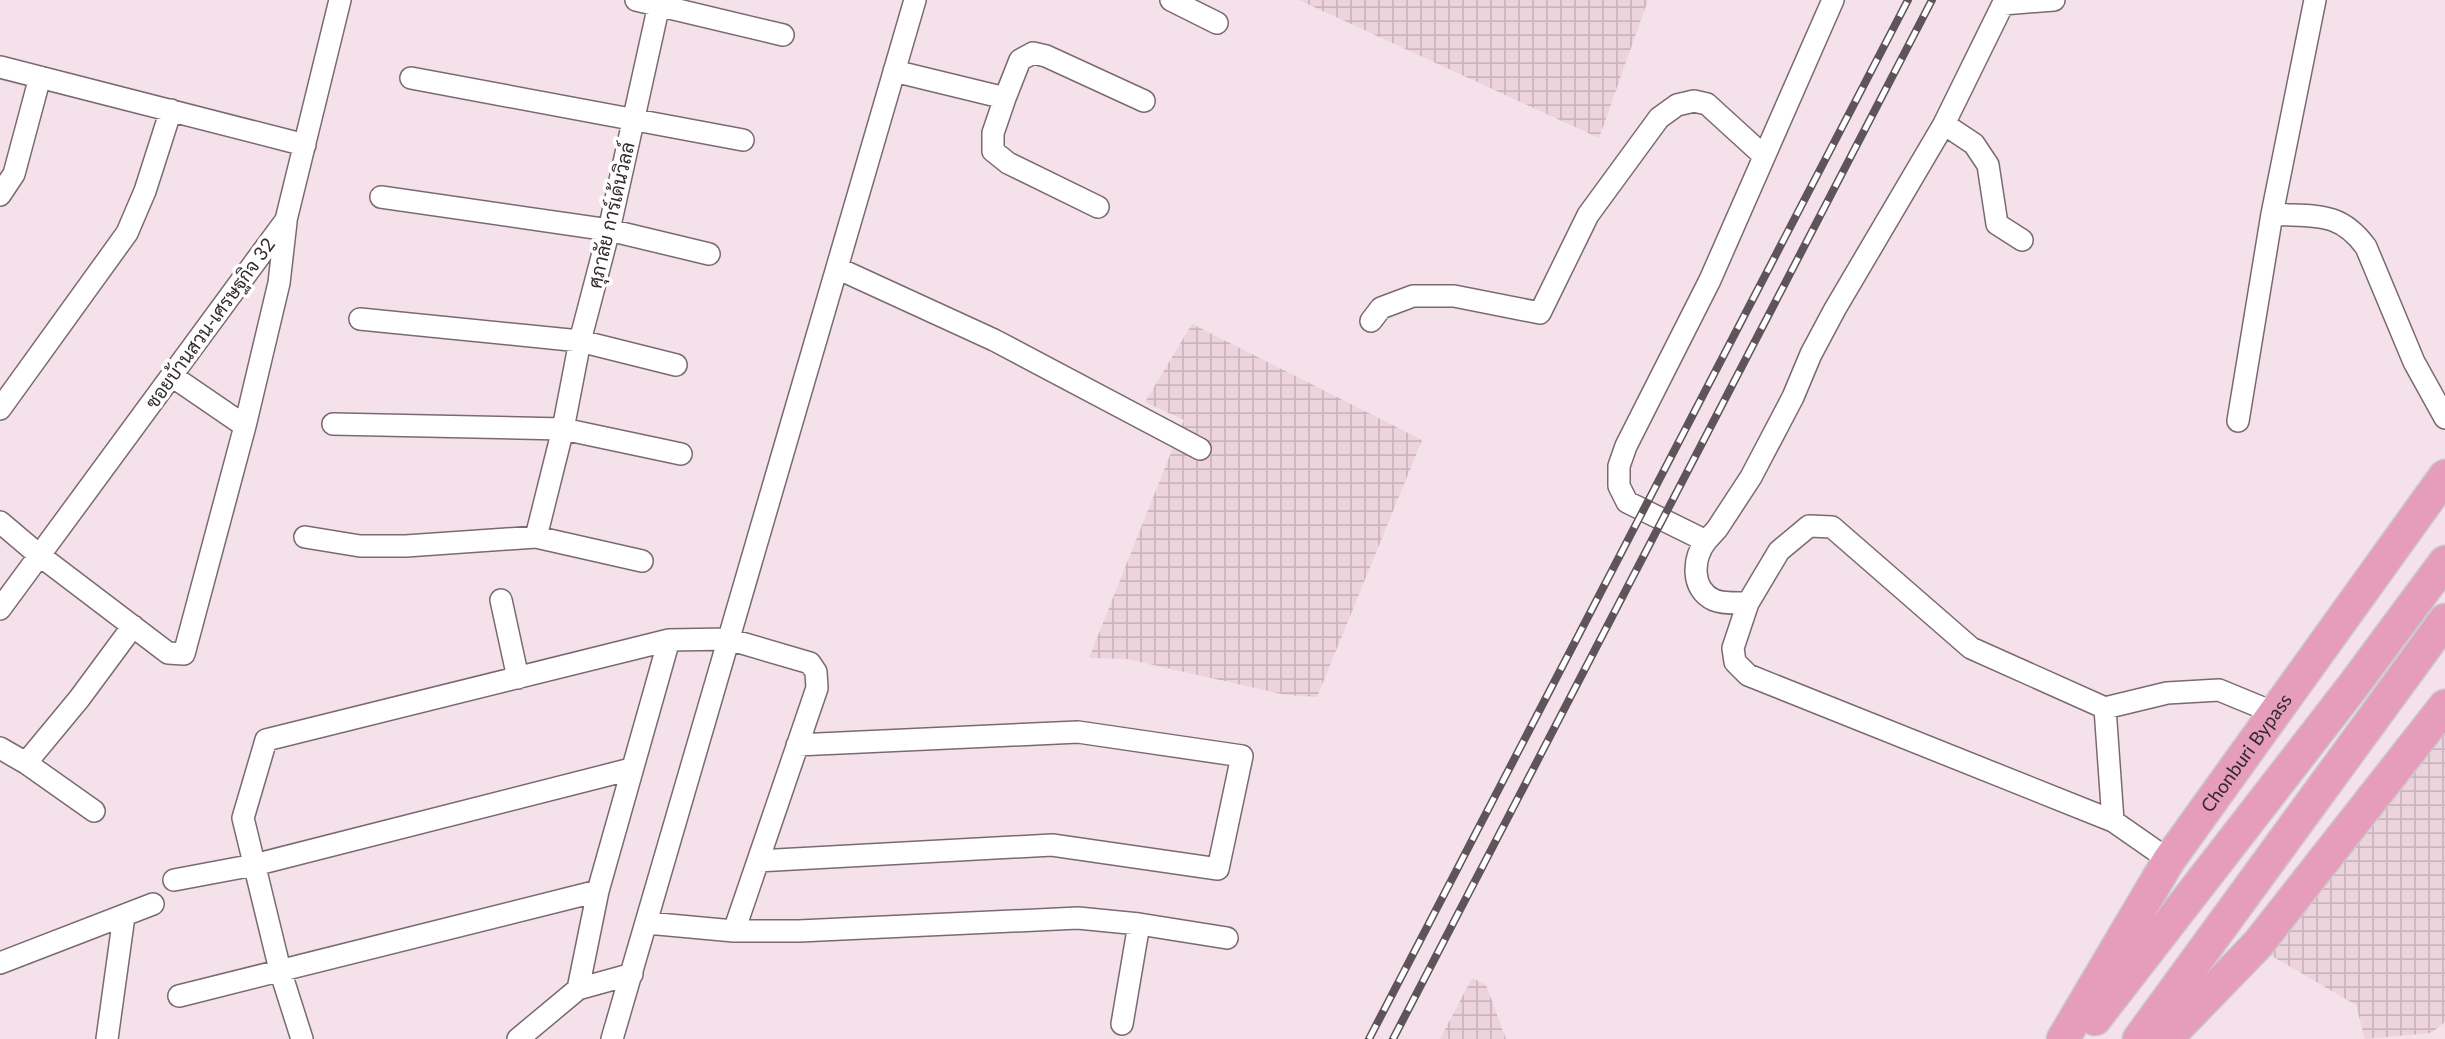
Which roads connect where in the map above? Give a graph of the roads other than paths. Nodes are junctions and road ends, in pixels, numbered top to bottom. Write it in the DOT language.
graph roads {
  1 [pos="340,0"];
  2 [pos="636,0"];
  3 [pos="915,0"];
  4 [pos="1171,0"];
  5 [pos="1833,0"];
  6 [pos="2054,0"];
  7 [pos="2315,0"];
  8 [pos="659,2"];
  9 [pos="2004,2"];
  10 [pos="1217,23"];
  11 [pos="782,35"];
  12 [pos="0,67"];
  13 [pos="894,71"];
  14 [pos="40,77"];
  15 [pos="411,78"];
  16 [pos="1005,97"];
  17 [pos="1144,101"];
  18 [pos="171,110"];
  19 [pos="634,121"];
  20 [pos="1944,124"];
  21 [pos="743,140"];
  22 [pos="304,145"];
  23 [pos="1764,156"];
  24 [pos="0,195"];
  25 [pos="381,197"];
  26 [pos="1098,207"];
  27 [pos="2272,215"];
  28 [pos="286,220"];
  29 [pos="609,230"];
  30 [pos="2022,240"];
  31 [pos="709,254"];
  32 [pos="837,268"];
  33 [pos="360,319"];
  34 [pos="1371,320"];
  35 [pos="580,341"];
  36 [pos="676,365"];
  37 [pos="172,376"];
  38 [pos="0,409"];
  39 [pos="2445,418"];
  40 [pos="2238,421"];
  41 [pos="333,424"];
  42 [pos="245,426"];
  43 [pos="563,429"];
  44 [pos="1200,449"];
  45 [pos="681,454"];
  46 [pos="2445,476"];
  47 [pos="0,522"];
  48 [pos="305,537"];
  49 [pos="537,537"];
  50 [pos="1706,541"];
  51 [pos="39,555"];
  52 [pos="642,561"];
  53 [pos="2445,562"];
  54 [pos="501,600"];
  55 [pos="1748,603"];
  56 [pos="0,609"];
  57 [pos="2445,620"];
  58 [pos="133,626"];
  59 [pos="729,639"];
  60 [pos="669,640"];
  61 [pos="518,678"];
  62 [pos="2445,706"];
  63 [pos="2105,709"];
  64 [pos="2275,713"];
  65 [pos="797,745"];
  66 [pos="0,748"];
  67 [pos="26,763"];
  68 [pos="631,769"];
  69 [pos="94,811"];
  70 [pos="2113,821"];
  71 [pos="2169,860"];
  72 [pos="758,861"];
  73 [pos="254,865"];
  74 [pos="174,880"];
  75 [pos="598,891"];
  76 [pos="153,904"];
  77 [pos="124,916"];
  78 [pos="647,923"];
  79 [pos="1139,924"];
  80 [pos="734,931"];
  81 [pos="1227,938"];
  82 [pos="0,963"];
  83 [pos="280,970"];
  84 [pos="632,974"];
  85 [pos="578,989"];
  86 [pos="179,996"];
  87 [pos="1122,1024"];
  88 [pos="107,1039"];
  89 [pos="302,1039"];
  90 [pos="518,1039"];
  91 [pos="612,1039"];
  92 [pos="2063,1039"];
  93 [pos="2079,1039"];
  94 [pos="2139,1039"];
  95 [pos="2166,1039"];
  1 -- 22 [label="street, ซอยบ้านสวน-เศรษฐกิจ 32"];
  2 -- 8 [label="street"];
  3 -- 13 [label="street"];
  4 -- 10 [label="street"];
  5 -- 23 [label="street"];
  6 -- 9 [label="street"];
  7 -- 27 [label="street"];
  8 -- 11 [label="street"];
  8 -- 19 [label="street, ศุภาลัย การ์เด้นวิลล์"];
  9 -- 20 [label="street"];
  12 -- 14 [label="street"];
  13 -- 16 [label="street"];
  13 -- 32 [label="street"];
  14 -- 18 [label="street"];
  14 -- 24 [label="street"];
  15 -- 19 [label="street"];
  16 -- 17 [label="street"];
  16 -- 26 [label="street"];
  18 -- 22 [label="street"];
  18 -- 38 [label="street"];
  19 -- 21 [label="street"];
  19 -- 29 [label="street, ศุภาลัย การ์เด้นวิลล์"];
  20 -- 30 [label="street"];
  20 -- 50 [label="street"];
  22 -- 28 [label="street, ซอยบ้านสวน-เศรษฐกิจ 32"];
  23 -- 34 [label="street"];
  23 -- 50 [label="street"];
  25 -- 29 [label="street"];
  27 -- 39 [label="street"];
  27 -- 40 [label="street"];
  28 -- 37 [label="street, ซอยบ้านสวน-เศรษฐกิจ 32"];
  28 -- 42 [label="street"];
  29 -- 31 [label="street"];
  29 -- 35 [label="street, ศุภาลัย การ์เด้นวิลล์"];
  32 -- 44 [label="street"];
  32 -- 59 [label="street"];
  33 -- 35 [label="street"];
  35 -- 36 [label="street"];
  35 -- 43 [label="street, ศุภาลัย การ์เด้นวิลล์"];
  37 -- 42 [label="street"];
  37 -- 51 [label="street, ซอยบ้านสวน-เศรษฐกิจ 32"];
  41 -- 43 [label="street"];
  42 -- 58 [label="street"];
  43 -- 45 [label="street"];
  43 -- 49 [label="street, ศุภาลัย การ์เด้นวิลล์"];
  46 -- 64 [label="highway, Chonburi Bypass"];
  47 -- 51 [label="street"];
  48 -- 49 [label="street"];
  49 -- 52 [label="street"];
  50 -- 55 [label="street"];
  51 -- 56 [label="street, ซอยบ้านสวน-เศรษฐกิจ 32"];
  51 -- 58 [label="street"];
  53 -- 93 [label="highway"];
  54 -- 61 [label="street"];
  55 -- 63 [label="street"];
  55 -- 70 [label="street"];
  57 -- 94 [label="highway"];
  58 -- 67 [label="street"];
  59 -- 60 [label="street"];
  59 -- 65 [label="street"];
  59 -- 78 [label="street"];
  60 -- 61 [label="street"];
  60 -- 68 [label="street"];
  61 -- 73 [label="street"];
  62 -- 95 [label="highway"];
  63 -- 64 [label="street"];
  63 -- 70 [label="street"];
  64 -- 71 [label="highway, Chonburi Bypass"];
  65 -- 72 [label="street"];
  65 -- 72 [label="street"];
  66 -- 67 [label="street"];
  67 -- 69 [label="street"];
  68 -- 73 [label="street"];
  68 -- 75 [label="street"];
  70 -- 71 [label="street"];
  71 -- 92 [label="highway, Chonburi Bypass"];
  72 -- 80 [label="street"];
  73 -- 74 [label="street"];
  73 -- 83 [label="street"];
  75 -- 83 [label="street"];
  75 -- 85 [label="street"];
  76 -- 77 [label="street"];
  77 -- 82 [label="street"];
  77 -- 88 [label="street"];
  78 -- 80 [label="street"];
  78 -- 84 [label="street"];
  79 -- 80 [label="street"];
  79 -- 81 [label="street"];
  79 -- 87 [label="street"];
  83 -- 86 [label="street"];
  83 -- 89 [label="street"];
  84 -- 85 [label="street"];
  84 -- 91 [label="street"];
  85 -- 90 [label="street"];
}
